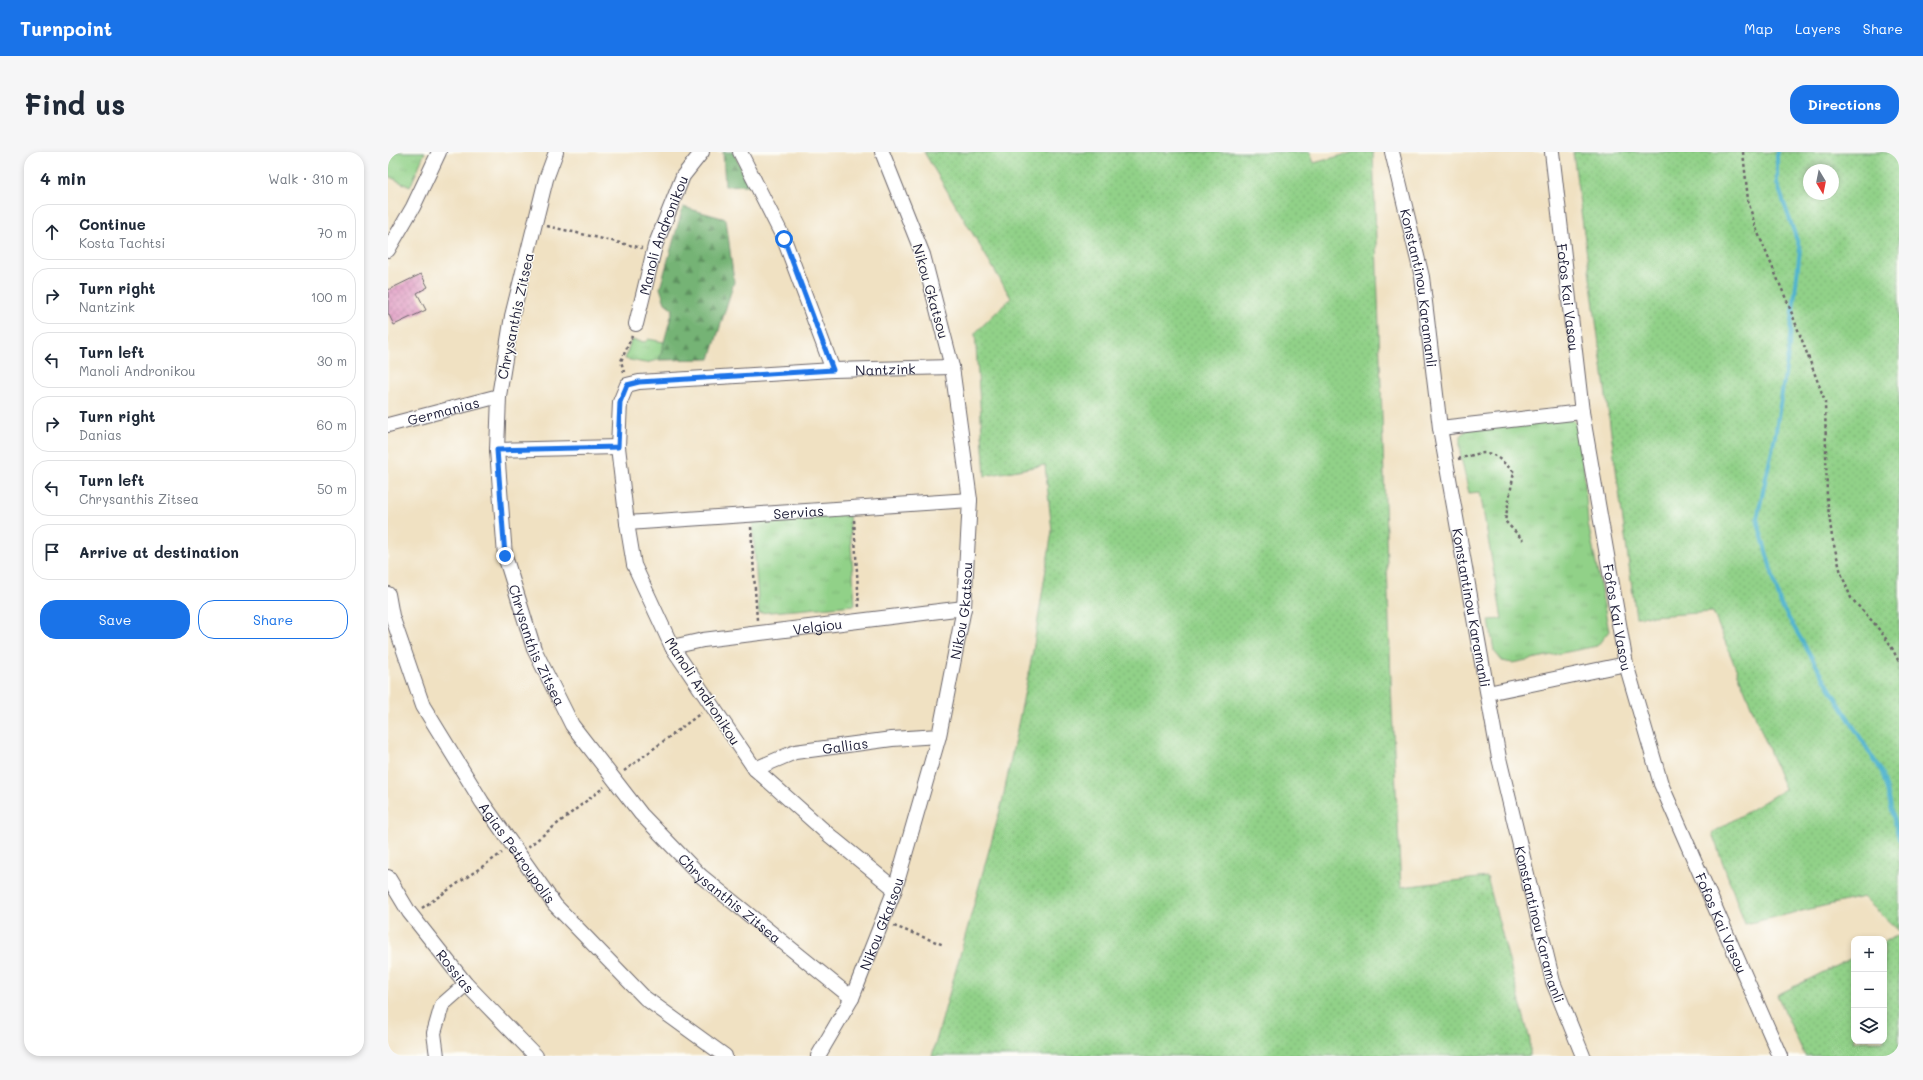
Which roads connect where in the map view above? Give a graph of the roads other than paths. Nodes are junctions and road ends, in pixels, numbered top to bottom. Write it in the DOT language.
graph roads {
  1 [pos="439,152"];
  2 [pos="556,152"];
  3 [pos="702,152"];
  4 [pos="740,152"];
  5 [pos="882,152"];
  6 [pos="1392,152"];
  7 [pos="1552,152"];
  8 [pos="388,250"];
  9 [pos="636,324"];
  10 [pos="952,367"];
  11 [pos="833,370"];
  12 [pos="627,385"];
  13 [pos="499,396"];
  14 [pos="1582,412"];
  15 [pos="388,426"];
  16 [pos="1440,428"];
  17 [pos="618,447"];
  18 [pos="497,450"];
  19 [pos="970,500"];
  20 [pos="627,523"];
  21 [pos="388,594"];
  22 [pos="964,608"];
  23 [pos="672,647"];
  24 [pos="1626,664"];
  25 [pos="1488,693"];
  26 [pos="939,736"];
  27 [pos="755,769"];
  28 [pos="388,877"];
  29 [pos="896,889"];
  30 [pos="466,984"];
  31 [pos="852,998"];
  32 [pos="437,1056"];
  33 [pos="536,1056"];
  34 [pos="725,1056"];
  35 [pos="818,1056"];
  36 [pos="1584,1056"];
  37 [pos="1780,1056"];
  1 -- 8 [label="street"];
  2 -- 13 [label="street, Chrysanthis Zitsea"];
  3 -- 9 [label="street, Manoli Andronikou"];
  4 -- 11 [label="street"];
  5 -- 10 [label="street, Nikou Gkatsou"];
  6 -- 16 [label="street, Konstantinou Karamanli"];
  7 -- 14 [label="street, Fofos Kai Vasou"];
  10 -- 11 [label="street, Nantzink"];
  10 -- 19 [label="street, Nikou Gkatsou"];
  11 -- 12 [label="street, Nantzink"];
  12 -- 17 [label="street, Manoli Andronikou"];
  13 -- 15 [label="street, Germanias"];
  13 -- 18 [label="street, Chrysanthis Zitsea"];
  14 -- 16 [label="street"];
  14 -- 24 [label="street, Fofos Kai Vasou"];
  16 -- 25 [label="street, Konstantinou Karamanli"];
  17 -- 18 [label="street"];
  17 -- 20 [label="street, Manoli Andronikou"];
  18 -- 31 [label="street, Chrysanthis Zitsea"];
  19 -- 20 [label="street, Servias"];
  19 -- 22 [label="street, Nikou Gkatsou"];
  20 -- 23 [label="street, Manoli Andronikou"];
  21 -- 34 [label="street, Agias Petroupolis"];
  22 -- 23 [label="street, Velgiou"];
  22 -- 26 [label="street, Nikou Gkatsou"];
  23 -- 27 [label="street, Manoli Andronikou"];
  24 -- 25 [label="street"];
  24 -- 37 [label="street, Fofos Kai Vasou"];
  25 -- 36 [label="street, Konstantinou Karamanli"];
  26 -- 27 [label="street, Gallias"];
  26 -- 29 [label="street, Nikou Gkatsou"];
  27 -- 29 [label="street, Manoli Andronikou"];
  28 -- 30 [label="street, Rossias"];
  29 -- 31 [label="street, Nikou Gkatsou"];
  30 -- 32 [label="street"];
  30 -- 33 [label="street, Rossias"];
  31 -- 35 [label="street, Nikou Gkatsou"];
}
